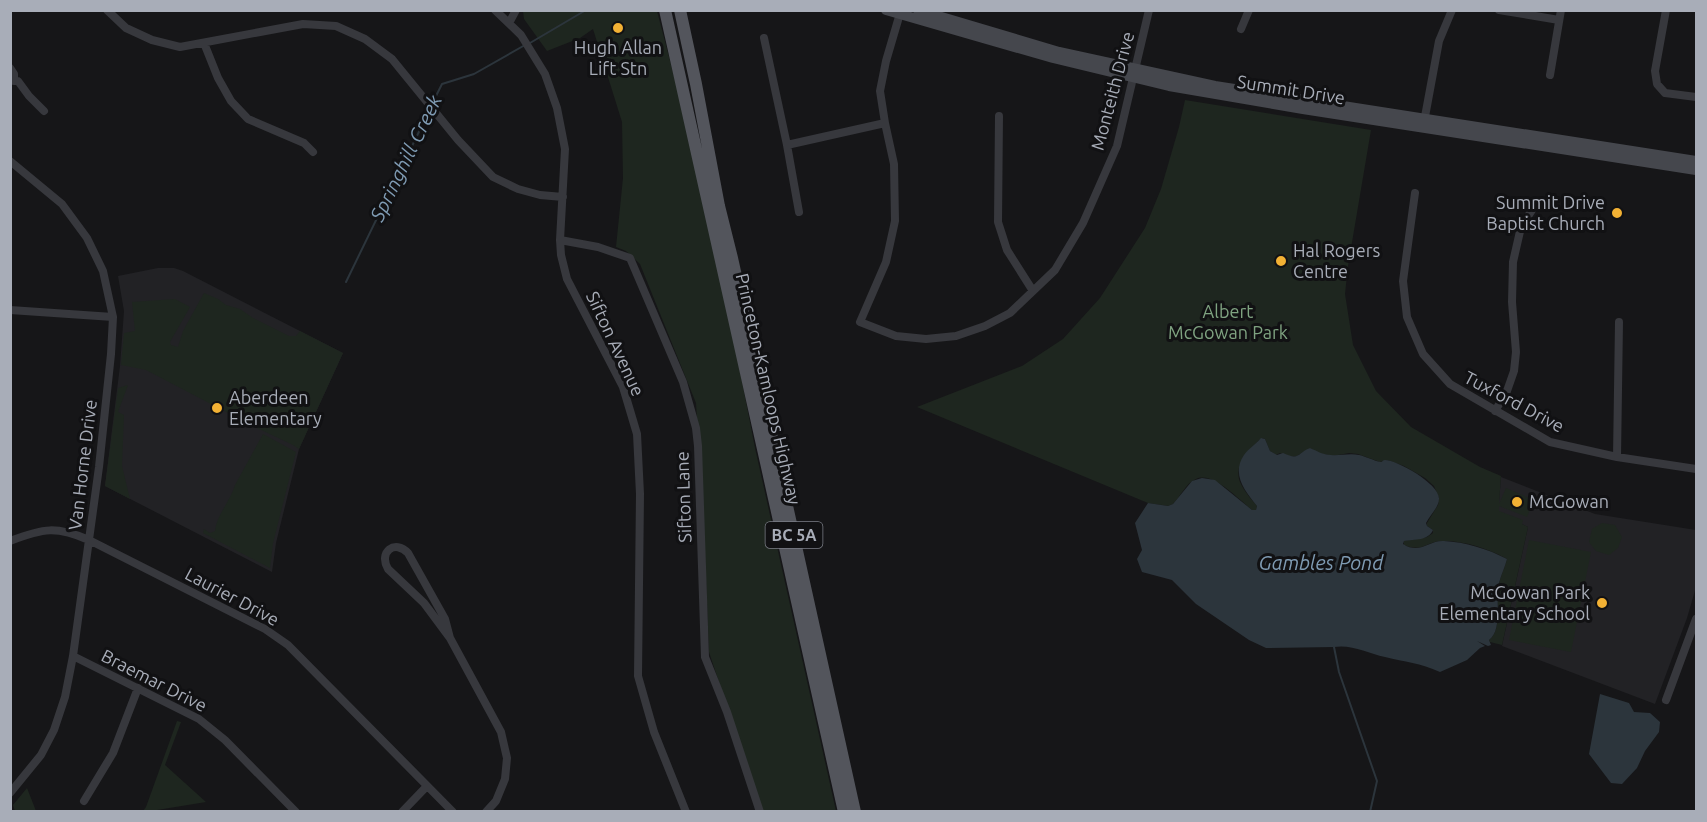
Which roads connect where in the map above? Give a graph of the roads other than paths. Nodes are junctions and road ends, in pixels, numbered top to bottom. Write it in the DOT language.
graph roads {
  1 [pos="107,10"];
  2 [pos="495,10"];
  3 [pos="516,10"];
  4 [pos="665,10"];
  5 [pos="886,10"];
  6 [pos="918,10"];
  7 [pos="1149,10"];
  8 [pos="1249,10"];
  9 [pos="1452,10"];
  10 [pos="1499,10"];
  11 [pos="1561,10"];
  12 [pos="1666,10"];
  13 [pos="901,12"];
  14 [pos="681,14"];
  15 [pos="1559,20"];
  16 [pos="509,23"];
  17 [pos="1241,29"];
  18 [pos="765,38"];
  19 [pos="204,43"];
  20 [pos="10,68"];
  21 [pos="1135,73"];
  22 [pos="1550,75"];
  23 [pos="12,83"];
  24 [pos="1696,98"];
  25 [pos="44,111"];
  26 [pos="999,116"];
  27 [pos="885,123"];
  28 [pos="1424,123"];
  29 [pos="787,145"];
  30 [pos="313,152"];
  31 [pos="10,161"];
  32 [pos="1696,161"];
  33 [pos="1696,170"];
  34 [pos="1415,193"];
  35 [pos="563,197"];
  36 [pos="1532,210"];
  37 [pos="799,212"];
  38 [pos="560,240"];
  39 [pos="1033,291"];
  40 [pos="10,310"];
  41 [pos="113,317"];
  42 [pos="1619,322"];
  43 [pos="1495,411"];
  44 [pos="1617,457"];
  45 [pos="1696,469"];
  46 [pos="89,540"];
  47 [pos="10,541"];
  48 [pos="1696,619"];
  49 [pos="450,638"];
  50 [pos="73,656"];
  51 [pos="138,688"];
  52 [pos="1666,700"];
  53 [pos="427,786"];
  54 [pos="10,793"];
  55 [pos="84,801"];
  56 [pos="296,812"];
  57 [pos="402,812"];
  58 [pos="453,812"];
  59 [pos="486,812"];
  60 [pos="687,812"];
  61 [pos="760,812"];
  62 [pos="844,812"];
  63 [pos="855,812"];
  1 -- 19 [label="street"];
  2 -- 16 [label="street, Sifton Avenue"];
  3 -- 16 [label="street"];
  4 -- 62 [label="main road, Princeton-Kamloops Highway / BC 5A"];
  5 -- 13 [label="main road, Summit Drive"];
  6 -- 21 [label="main road, Summit Drive"];
  7 -- 21 [label="street, Monteith Drive"];
  8 -- 17 [label="street"];
  9 -- 28 [label="street"];
  10 -- 15 [label="street"];
  11 -- 15 [label="street"];
  12 -- 24 [label="street"];
  13 -- 21 [label="main road, Summit Drive"];
  13 -- 27 [label="street"];
  14 -- 63 [label="main road, Princeton-Kamloops Highway / BC 5A"];
  15 -- 22 [label="street"];
  16 -- 35 [label="street, Sifton Avenue"];
  18 -- 29 [label="street"];
  19 -- 30 [label="street"];
  19 -- 35 [label="street"];
  20 -- 23 [label="street"];
  21 -- 28 [label="main road, Summit Drive"];
  21 -- 39 [label="street, Monteith Drive"];
  23 -- 25 [label="street"];
  26 -- 39 [label="street"];
  27 -- 29 [label="street"];
  27 -- 39 [label="street, Monteith Drive"];
  28 -- 32 [label="main road, Summit Drive"];
  28 -- 33 [label="main road, Summit Drive"];
  29 -- 37 [label="street"];
  31 -- 41 [label="street, Van Horne Drive"];
  34 -- 43 [label="street, Tuxford Drive"];
  35 -- 38 [label="street, Sifton Avenue"];
  36 -- 43 [label="street"];
  38 -- 60 [label="street, Sifton Avenue"];
  38 -- 61 [label="street, Sifton Lane"];
  40 -- 41 [label="street"];
  41 -- 46 [label="street, Van Horne Drive"];
  42 -- 44 [label="street"];
  43 -- 44 [label="street, Tuxford Drive"];
  44 -- 45 [label="street, Tuxford Drive"];
  46 -- 47 [label="street, Laurier Drive"];
  46 -- 50 [label="street, Van Horne Drive"];
  46 -- 53 [label="street, Laurier Drive"];
  48 -- 52 [label="street"];
  49 -- 49 [label="street"];
  49 -- 59 [label="street"];
  50 -- 51 [label="street, Braemar Drive"];
  50 -- 54 [label="street, Van Horne Drive"];
  51 -- 55 [label="street"];
  51 -- 56 [label="street, Braemar Drive"];
  53 -- 57 [label="street"];
  53 -- 58 [label="street, Laurier Drive"];
}
